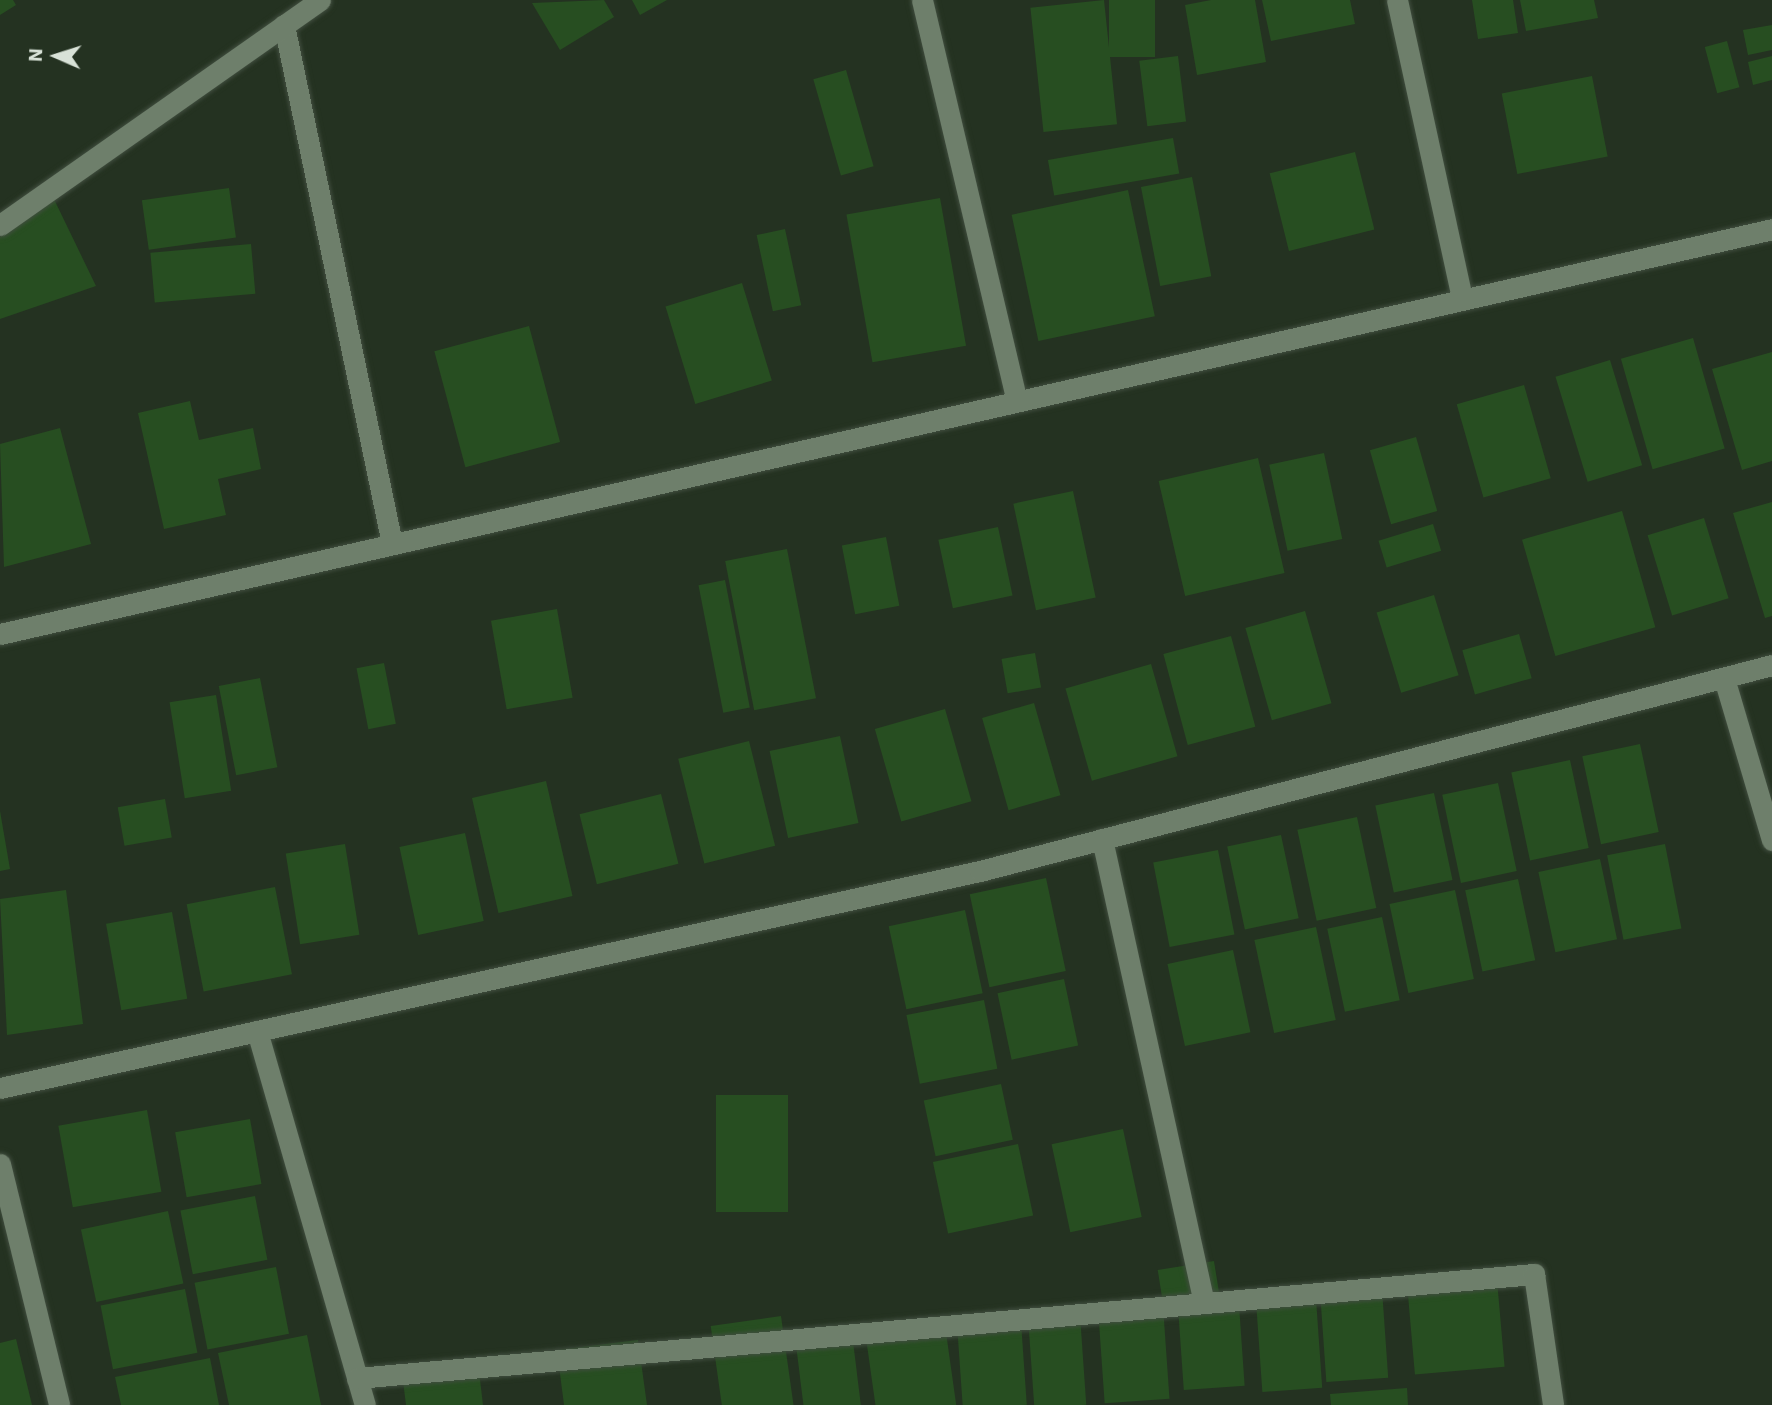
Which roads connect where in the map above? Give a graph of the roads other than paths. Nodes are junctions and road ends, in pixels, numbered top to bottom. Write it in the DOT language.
graph roads {
  1 [pos="320,0"];
  2 [pos="922,0"];
  3 [pos="1397,0"];
  4 [pos="284,25"];
  5 [pos="0,225"];
  6 [pos="1772,229"];
  7 [pos="1462,299"];
  8 [pos="1017,401"];
  9 [pos="392,544"];
  10 [pos="0,634"];
  11 [pos="1772,665"];
  12 [pos="1724,678"];
  13 [pos="1102,839"];
  14 [pos="1772,840"];
  15 [pos="257,1031"];
  16 [pos="0,1088"];
  17 [pos="0,1164"];
  18 [pos="1204,1303"];
  19 [pos="357,1378"];
  20 [pos="59,1405"];
  21 [pos="365,1405"];
  22 [pos="1553,1405"];
  1 -- 4 [label="street"];
  2 -- 8 [label="street"];
  3 -- 7 [label="street"];
  4 -- 5 [label="street"];
  4 -- 9 [label="street"];
  6 -- 7 [label="street"];
  7 -- 8 [label="street"];
  8 -- 9 [label="street"];
  9 -- 10 [label="street"];
  11 -- 12 [label="street"];
  12 -- 13 [label="street"];
  12 -- 14 [label="street"];
  13 -- 15 [label="street"];
  13 -- 18 [label="street"];
  15 -- 16 [label="street"];
  15 -- 19 [label="street"];
  17 -- 20 [label="street"];
  18 -- 19 [label="street"];
  18 -- 22 [label="street"];
  19 -- 21 [label="street"];
}
